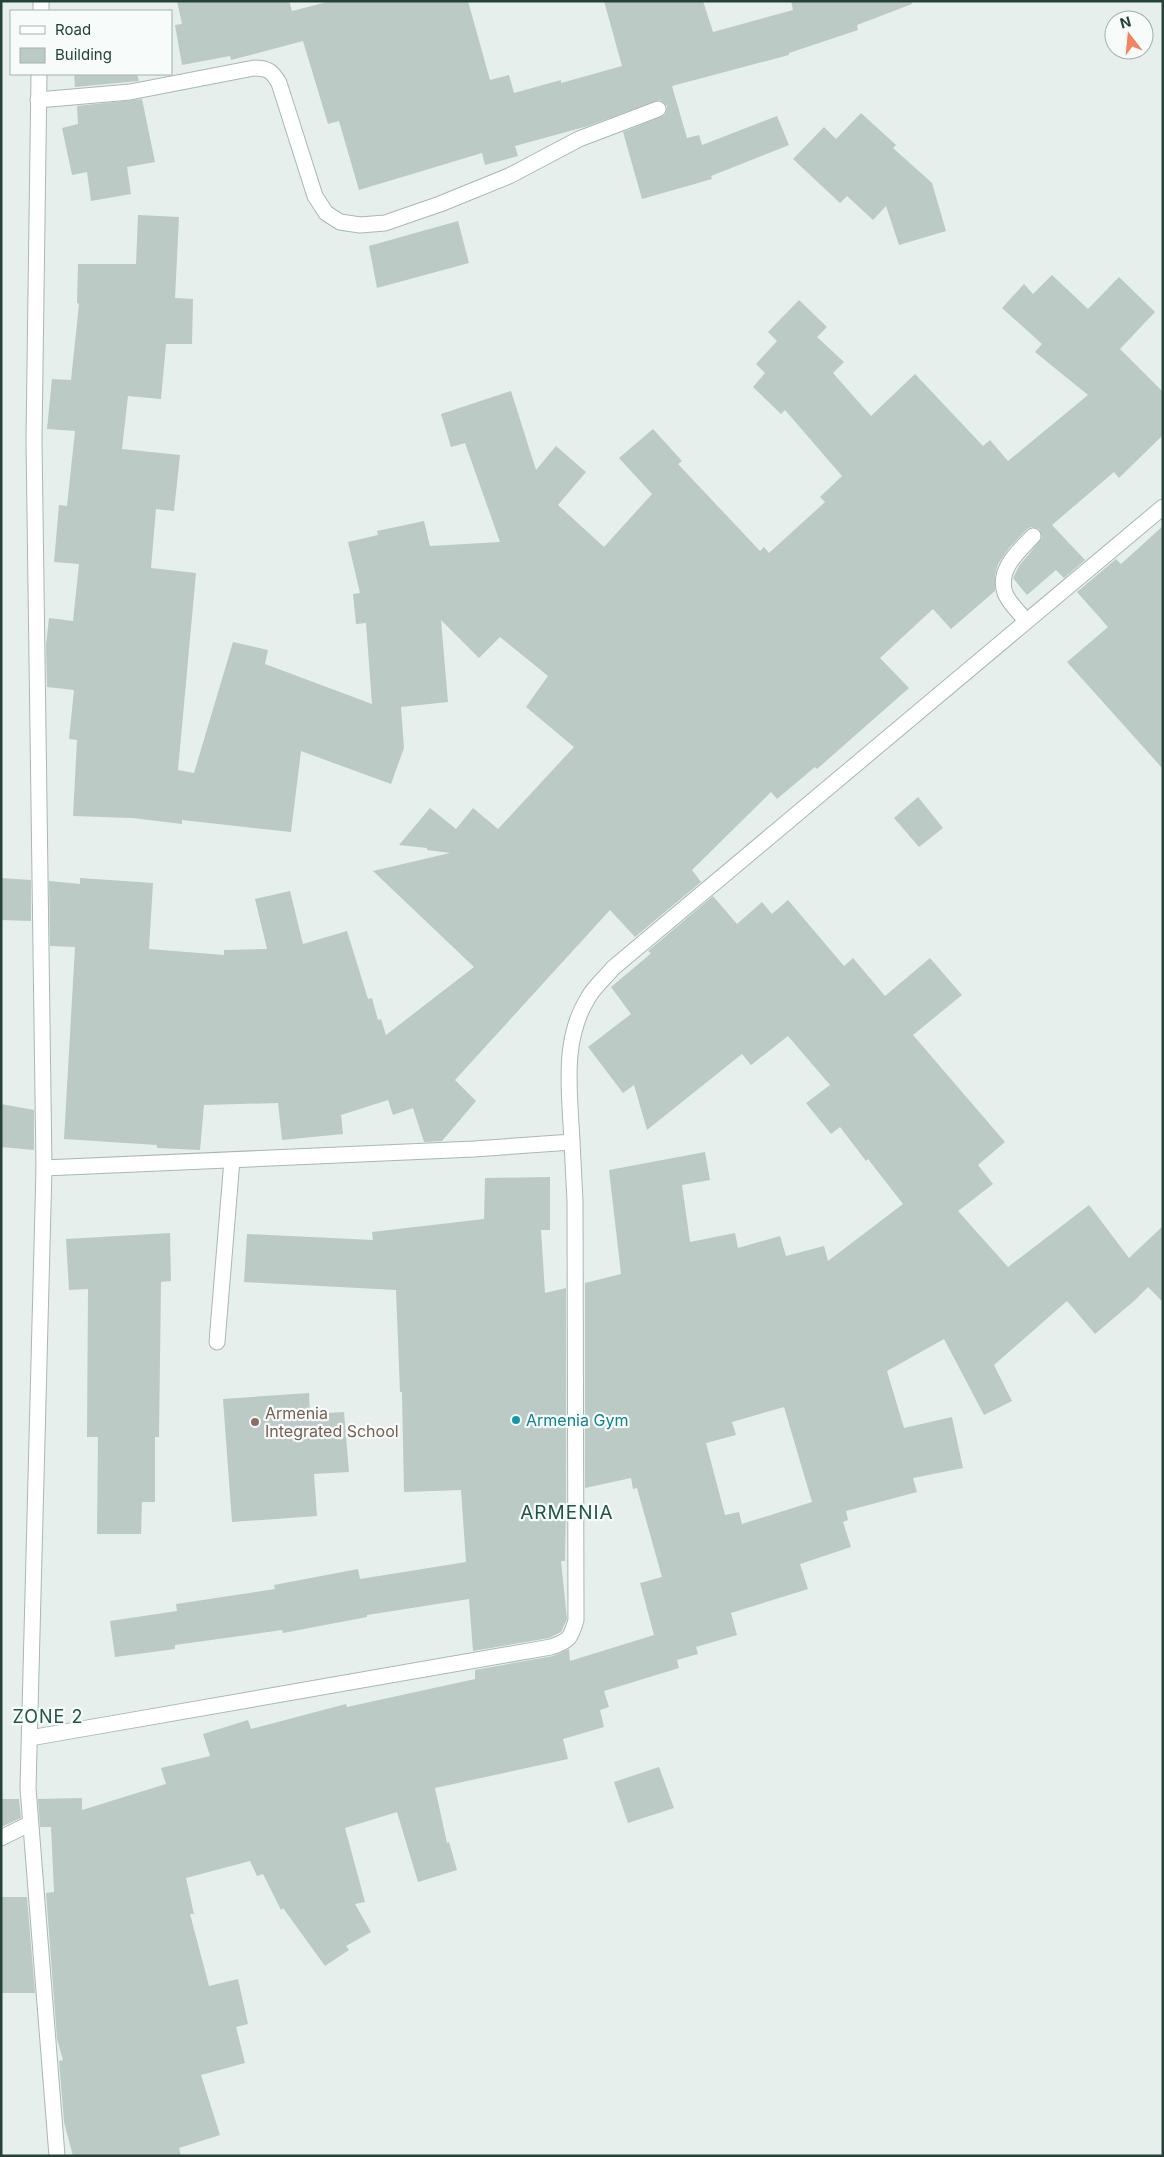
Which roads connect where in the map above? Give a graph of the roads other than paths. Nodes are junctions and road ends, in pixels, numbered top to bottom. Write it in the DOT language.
graph roads {
  1 [pos="39,75"];
  2 [pos="38,100"];
  3 [pos="658,109"];
  4 [pos="1163,507"];
  5 [pos="1033,536"];
  6 [pos="1026,622"];
  7 [pos="572,1142"];
  8 [pos="232,1160"];
  9 [pos="44,1168"];
  10 [pos="217,1342"];
  11 [pos="30,1738"];
  12 [pos="29,1824"];
  13 [pos="1,1838"];
  14 [pos="57,2156"];
  1 -- 2 [label="street"];
  2 -- 3 [label="street"];
  2 -- 9 [label="street"];
  4 -- 6 [label="street"];
  5 -- 6 [label="street"];
  6 -- 7 [label="street"];
  7 -- 8 [label="street"];
  7 -- 11 [label="street"];
  8 -- 9 [label="street"];
  8 -- 10 [label="street"];
  9 -- 11 [label="street"];
  11 -- 12 [label="street"];
  12 -- 13 [label="street"];
  12 -- 14 [label="street"];
}
